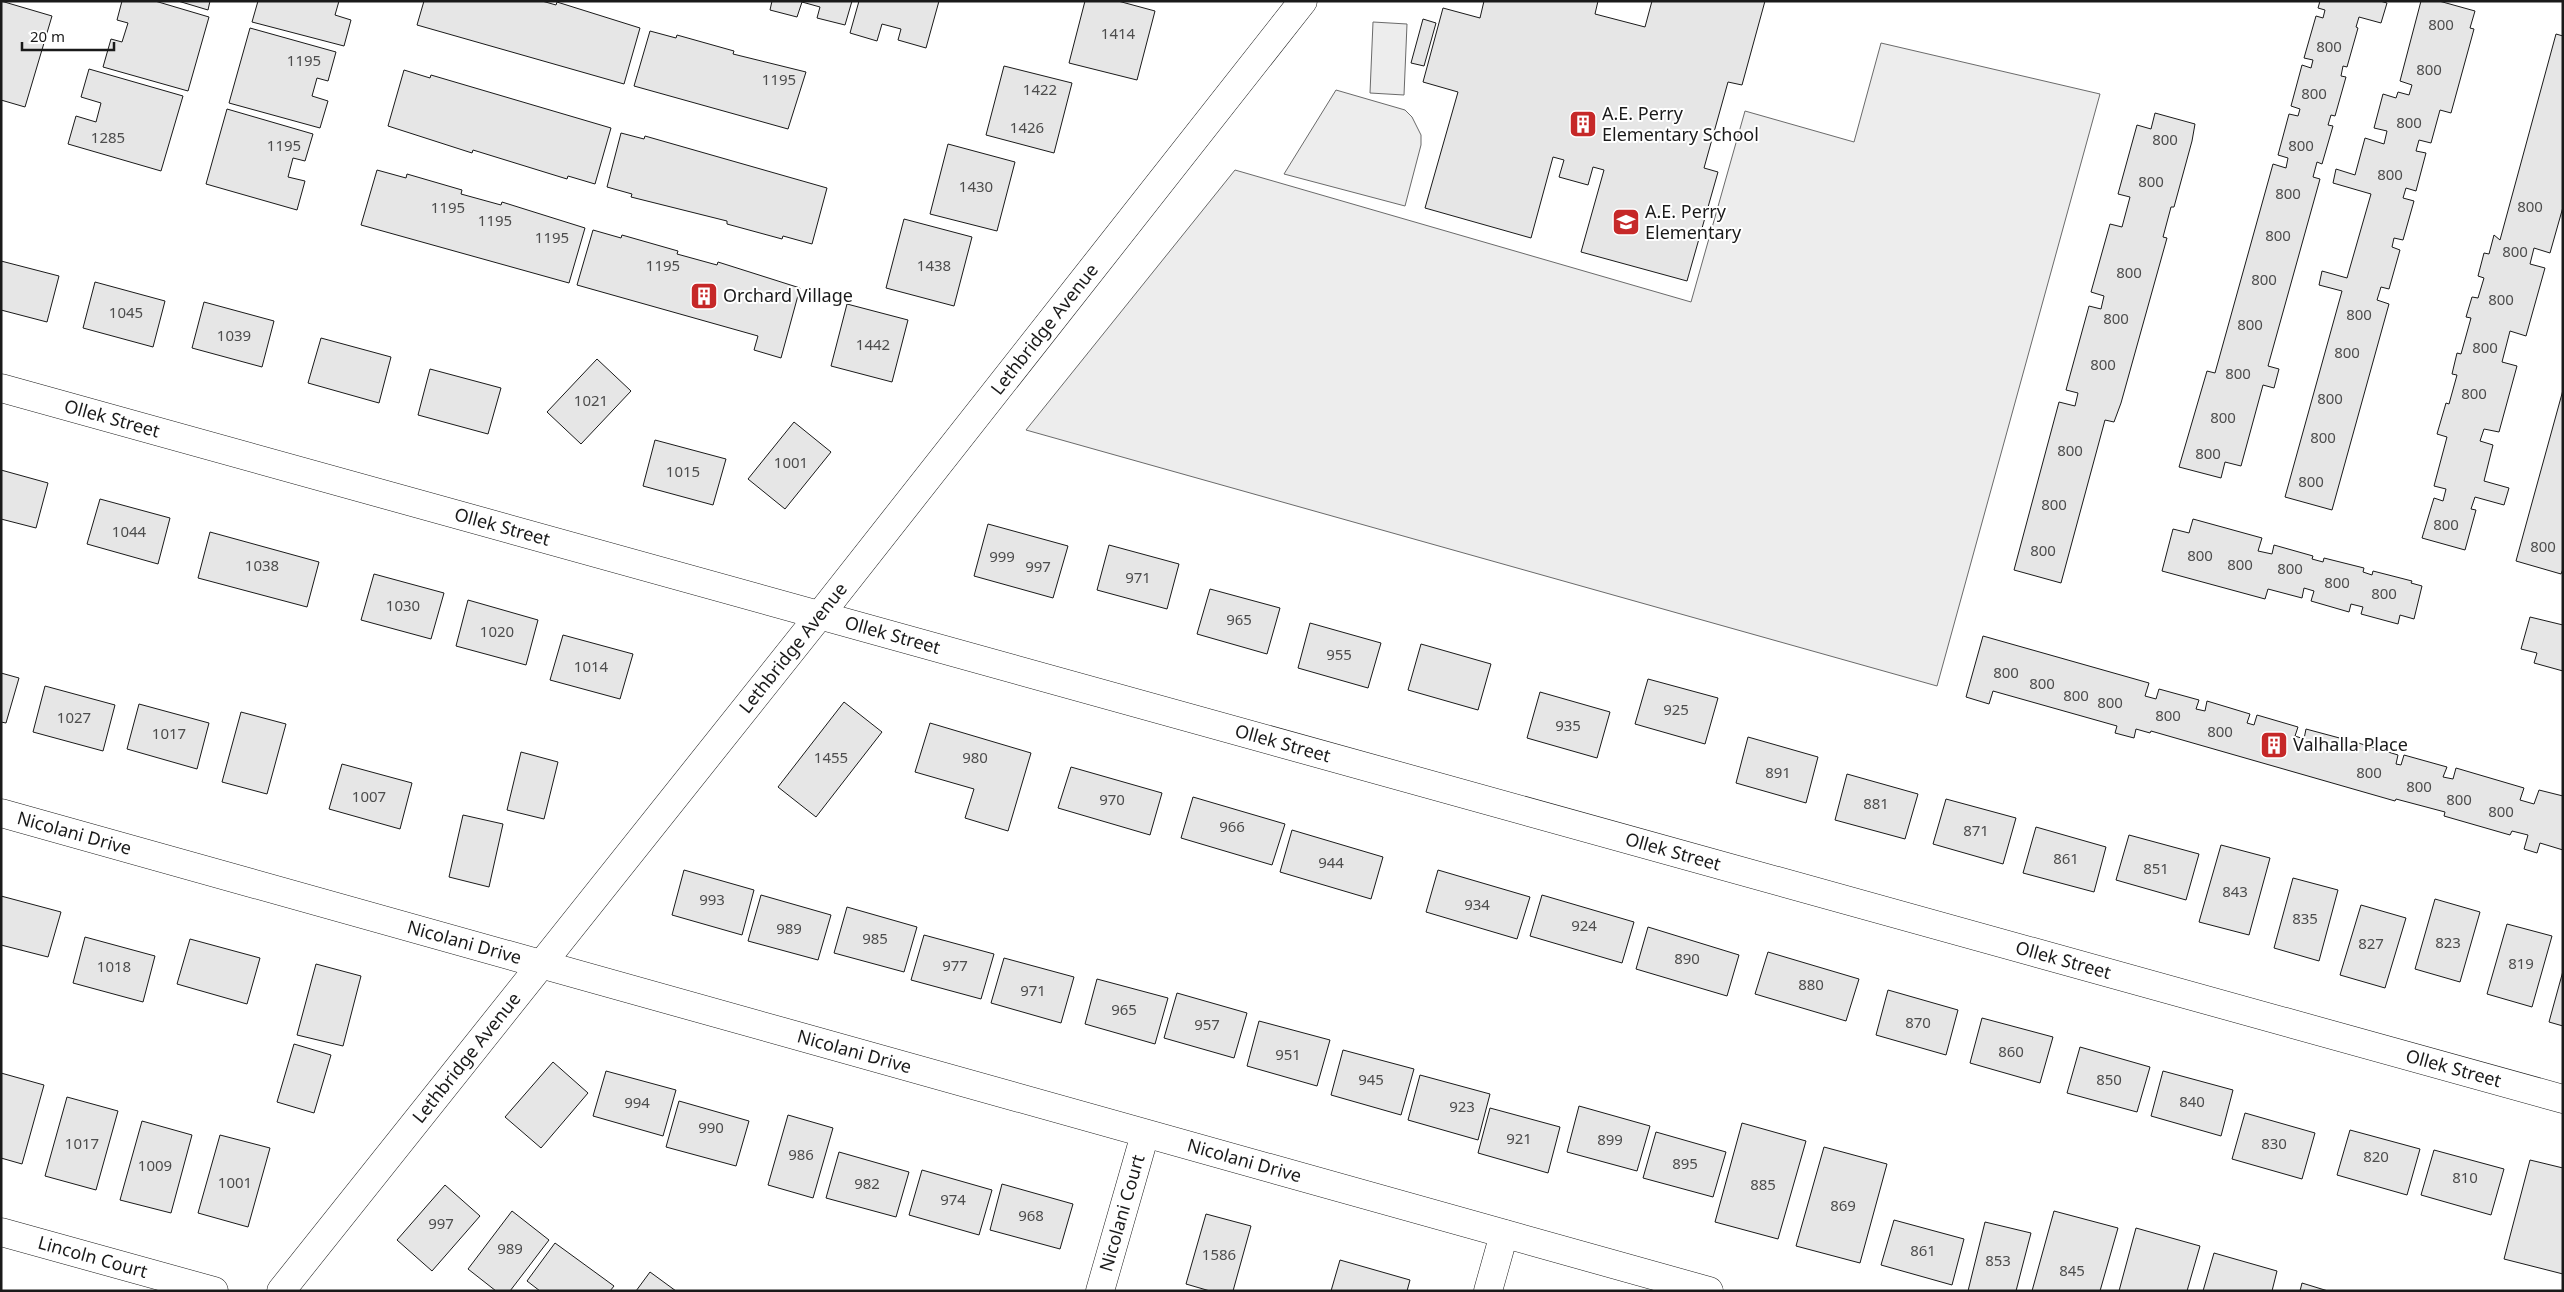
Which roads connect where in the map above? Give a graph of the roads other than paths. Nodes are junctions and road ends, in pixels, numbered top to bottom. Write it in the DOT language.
graph roads {
  1 [pos="1303,1"];
  2 [pos="1,388"];
  3 [pos="819,616"];
  4 [pos="1,813"];
  5 [pos="541,964"];
  6 [pos="2563,1099"];
  7 [pos="1145,1134"];
  8 [pos="1,1232"];
  9 [pos="1504,1234"];
  10 [pos="214,1291"];
  11 [pos="281,1291"];
  12 [pos="1100,1291"];
  13 [pos="1488,1291"];
  14 [pos="1708,1291"];
  1 -- 3 [label="street, Lethbridge Avenue"];
  2 -- 3 [label="street, Ollek Street"];
  3 -- 5 [label="street, Lethbridge Avenue"];
  3 -- 6 [label="street, Ollek Street"];
  4 -- 5 [label="street, Nicolani Drive"];
  5 -- 7 [label="street, Nicolani Drive"];
  5 -- 11 [label="street, Lethbridge Avenue"];
  7 -- 9 [label="street, Nicolani Drive"];
  7 -- 12 [label="street, Nicolani Court"];
  8 -- 10 [label="street, Lincoln Court"];
  9 -- 13 [label="street"];
  9 -- 14 [label="street, Nicolani Drive"];
}
